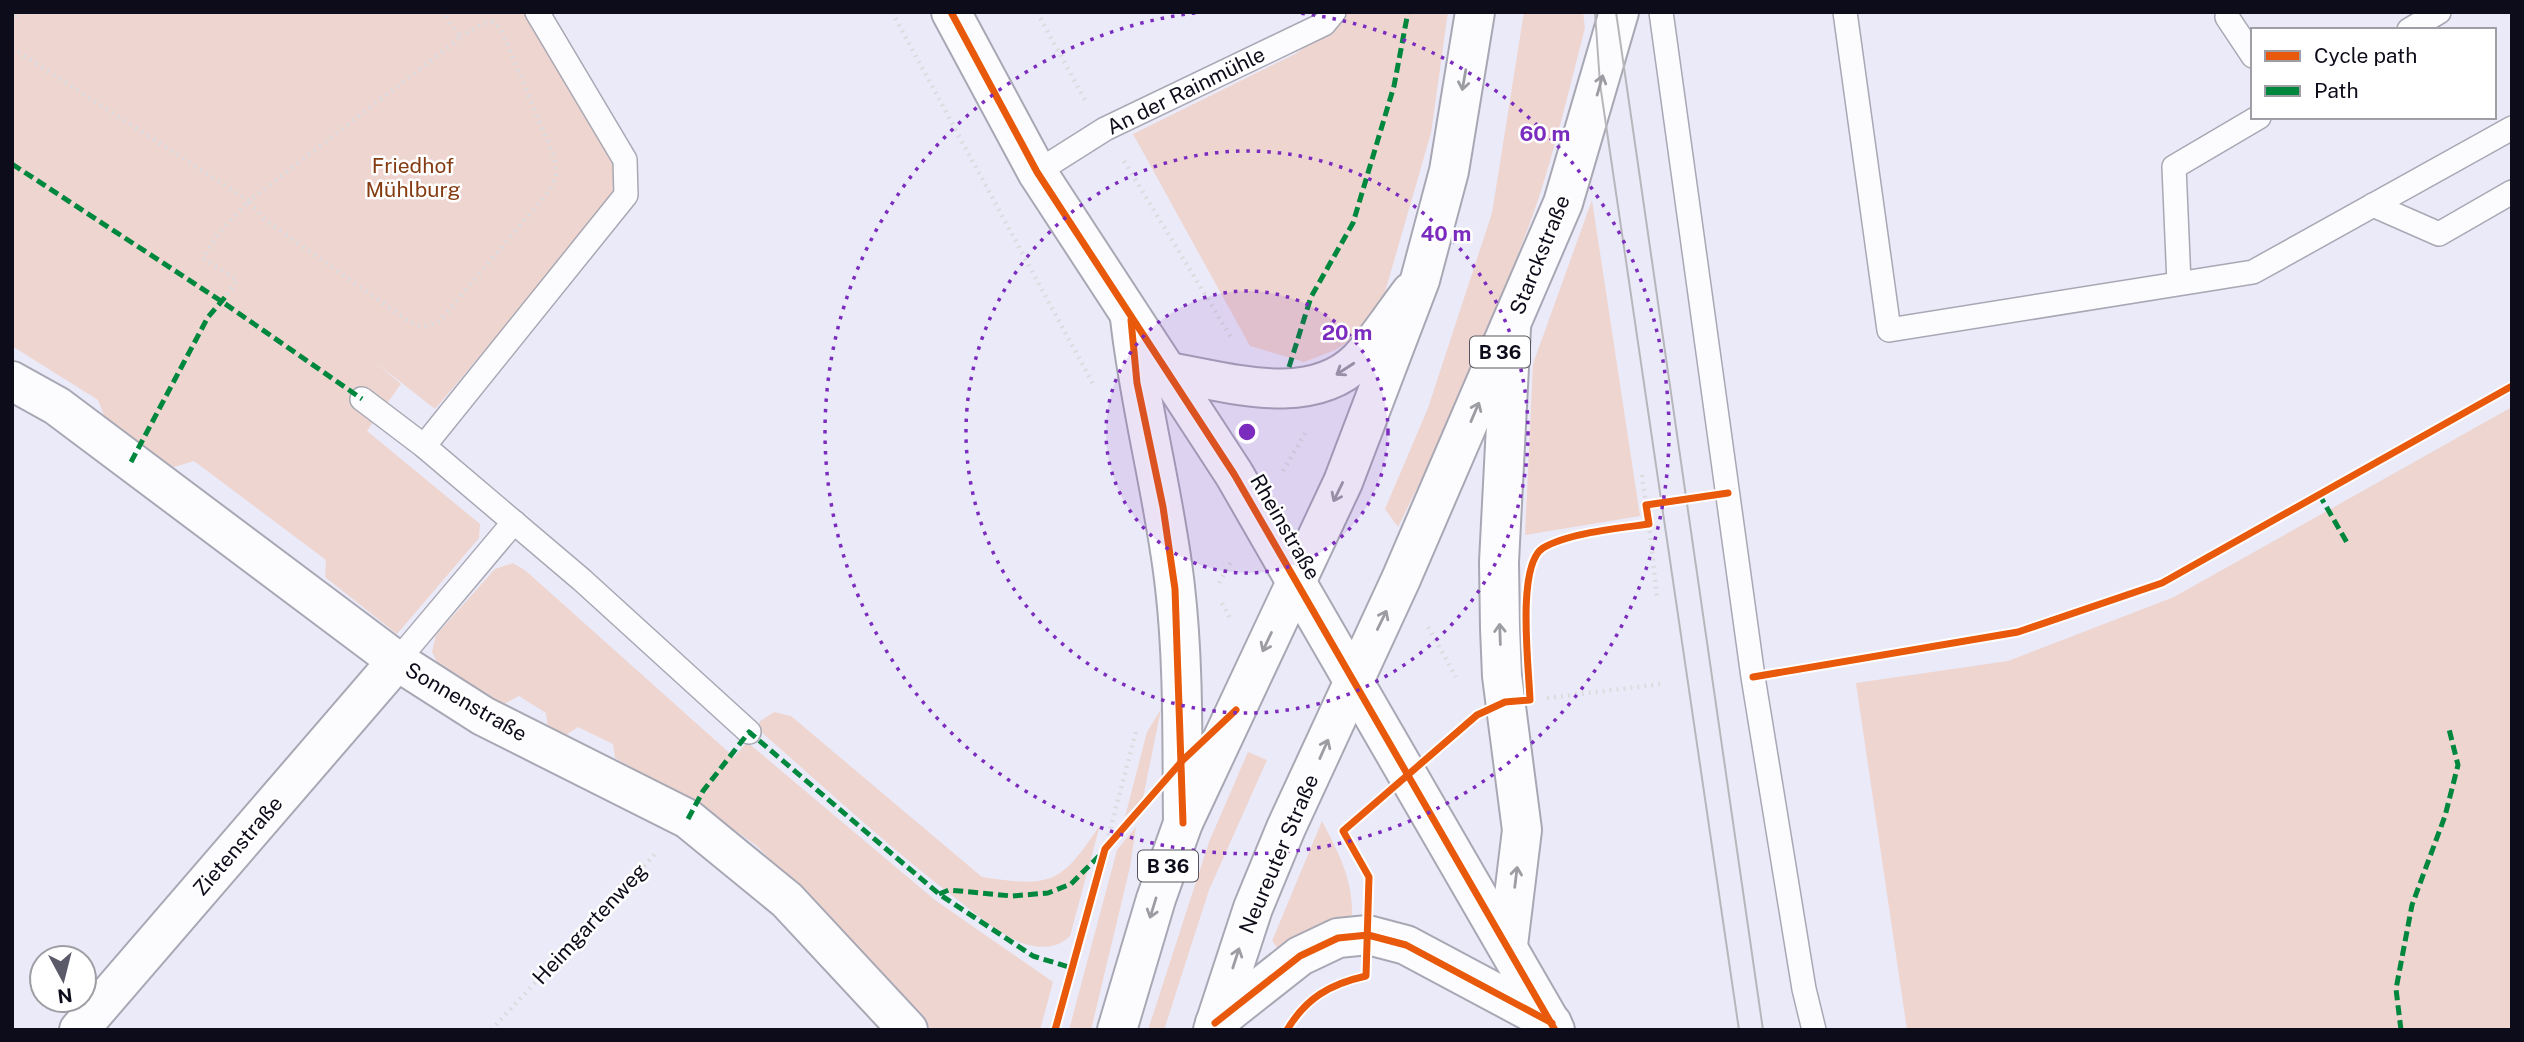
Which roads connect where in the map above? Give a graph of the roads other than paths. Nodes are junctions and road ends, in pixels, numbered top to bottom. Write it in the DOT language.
graph roads {
  1 [pos="537,12"];
  2 [pos="951,12"];
  3 [pos="1334,12"];
  4 [pos="1475,12"];
  5 [pos="1619,12"];
  6 [pos="1661,12"];
  7 [pos="1845,12"];
  8 [pos="2228,12"];
  9 [pos="2440,12"];
  10 [pos="2413,28"];
  11 [pos="2251,54"];
  12 [pos="2256,119"];
  13 [pos="2512,128"];
  14 [pos="1037,172"];
  15 [pos="2512,192"];
  16 [pos="2373,205"];
  17 [pos="1420,280"];
  18 [pos="2179,284"];
  19 [pos="1130,316"];
  20 [pos="1511,326"];
  21 [pos="1169,372"];
  22 [pos="12,382"];
  23 [pos="362,399"];
  24 [pos="424,446"];
  25 [pos="514,522"];
  26 [pos="1295,580"];
  27 [pos="397,662"];
  28 [pos="1354,682"];
  29 [pos="749,732"];
  30 [pos="1183,823"];
  31 [pos="1507,945"];
  32 [pos="1214,1026"];
  33 [pos="1554,1026"];
  34 [pos="79,1030"];
  35 [pos="908,1030"];
  36 [pos="1117,1030"];
  37 [pos="1814,1030"];
  1 -- 24 [label="lane"];
  2 -- 14 [label="main road, Rheinstraße"];
  3 -- 14 [label="lane, An der Rainmühle"];
  4 -- 17 [label="main road, B 36, one-way"];
  20 -- 5 [label="main road, Starckstraße / B 36, one-way"];
  6 -- 37 [label="lane"];
  7 -- 18 [label="lane"];
  8 -- 11 [label="lane"];
  9 -- 10 [label="lane"];
  12 -- 18 [label="lane"];
  13 -- 16 [label="lane"];
  14 -- 19 [label="main road, Rheinstraße"];
  15 -- 16 [label="lane"];
  16 -- 18 [label="lane"];
  17 -- 21 [label="main road, one-way"];
  17 -- 26 [label="main road, B 36, one-way"];
  19 -- 21 [label="main road, Rheinstraße"];
  19 -- 30 [label="main road"];
  28 -- 20 [label="main road, Starckstraße / B 36, one-way"];
  31 -- 20 [label="main road, one-way"];
  21 -- 26 [label="main road, Rheinstraße"];
  22 -- 27 [label="main road, Sonnenstraße"];
  23 -- 24 [label="lane"];
  24 -- 25 [label="lane"];
  25 -- 27 [label="lane"];
  25 -- 29 [label="lane"];
  26 -- 28 [label="main road, Rheinstraße"];
  26 -- 30 [label="main road, B 36, one-way"];
  27 -- 34 [label="main road, Zietenstraße"];
  27 -- 35 [label="main road, Sonnenstraße"];
  28 -- 31 [label="main road, Rheinstraße"];
  32 -- 28 [label="main road, Neureuter Straße, one-way"];
  30 -- 36 [label="main road, B 36, one-way"];
  31 -- 33 [label="main road, Rheinstraße"];
  32 -- 33 [label="main road"];
}
